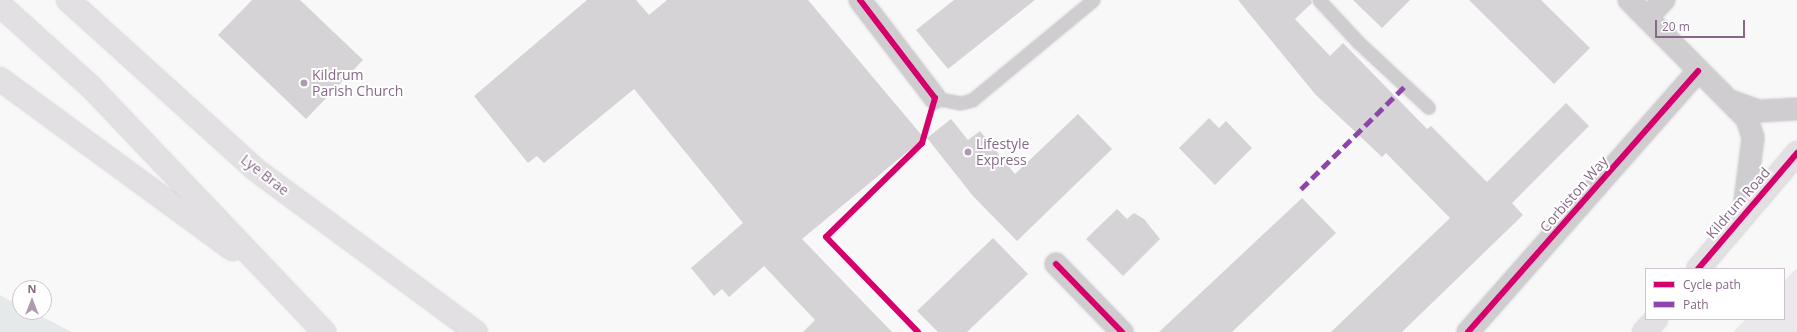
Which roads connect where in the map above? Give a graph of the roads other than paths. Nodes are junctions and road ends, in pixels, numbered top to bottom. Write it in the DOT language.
graph roads {
  1 [pos="68,0"];
  2 [pos="860,0"];
  3 [pos="1093,0"];
  4 [pos="1319,0"];
  5 [pos="1629,0"];
  6 [pos="1664,0"];
  7 [pos="0,5"];
  8 [pos="1647,18"];
  9 [pos="1698,71"];
  10 [pos="0,79"];
  11 [pos="935,98"];
  12 [pos="1734,102"];
  13 [pos="1428,107"];
  14 [pos="1797,109"];
  15 [pos="1797,154"];
  16 [pos="1743,216"];
  17 [pos="1056,264"];
  18 [pos="1699,268"];
  19 [pos="287,291"];
  20 [pos="1655,320"];
  21 [pos="324,332"];
  22 [pos="476,332"];
  23 [pos="1122,332"];
  24 [pos="1468,332"];
  25 [pos="1644,332"];
  1 -- 22 [label="main road, Lye Brae"];
  2 -- 11 [label="street"];
  3 -- 11 [label="lane"];
  4 -- 13 [label="lane"];
  5 -- 8 [label="street"];
  6 -- 8 [label="street"];
  7 -- 19 [label="main road"];
  8 -- 9 [label="street"];
  9 -- 12 [label="street"];
  9 -- 24 [label="street, Corbiston Way"];
  10 -- 19 [label="main road"];
  12 -- 14 [label="street"];
  12 -- 16 [label="street"];
  15 -- 16 [label="main road, Kildrum Road"];
  16 -- 18 [label="main road, Kildrum Road"];
  17 -- 23 [label="street"];
  19 -- 21 [label="main road"];
  20 -- 25 [label="main road"];
}
